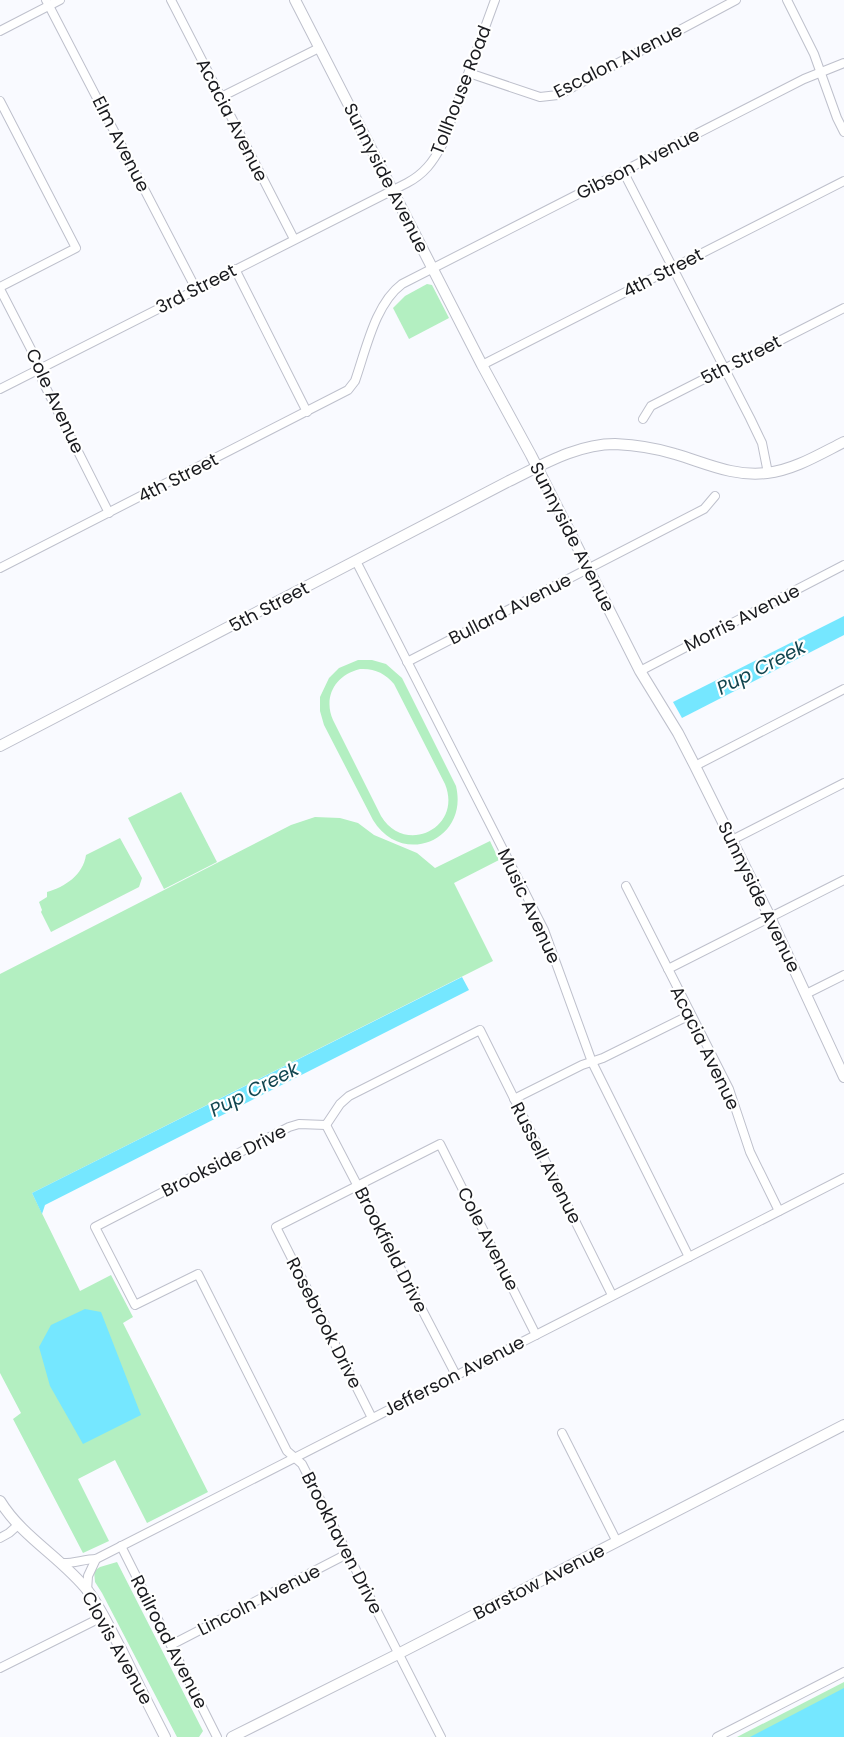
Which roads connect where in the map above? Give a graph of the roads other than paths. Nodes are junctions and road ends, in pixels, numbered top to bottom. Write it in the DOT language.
graph roads {
  1 [pos="60,0"];
  2 [pos="170,0"];
  3 [pos="296,0"];
  4 [pos="495,0"];
  5 [pos="736,0"];
  6 [pos="787,0"];
  7 [pos="47,3"];
  8 [pos="0,31"];
  9 [pos="319,48"];
  10 [pos="844,62"];
  11 [pos="468,73"];
  12 [pos="821,73"];
  13 [pos="221,97"];
  14 [pos="0,101"];
  15 [pos="844,132"];
  16 [pos="623,171"];
  17 [pos="844,180"];
  18 [pos="393,190"];
  19 [pos="294,239"];
  20 [pos="673,268"];
  21 [pos="235,269"];
  22 [pos="433,269"];
  23 [pos="0,288"];
  24 [pos="196,289"];
  25 [pos="844,308"];
  26 [pos="482,365"];
  27 [pos="38,369"];
  28 [pos="724,369"];
  29 [pos="0,389"];
  30 [pos="307,412"];
  31 [pos="643,419"];
  32 [pos="844,442"];
  33 [pos="538,467"];
  34 [pos="768,473"];
  35 [pos="715,496"];
  36 [pos="109,513"];
  37 [pos="356,561"];
  38 [pos="844,565"];
  39 [pos="0,568"];
  40 [pos="587,569"];
  41 [pos="408,662"];
  42 [pos="640,670"];
  43 [pos="844,689"];
  44 [pos="0,746"];
  45 [pos="695,766"];
  46 [pos="844,782"];
  47 [pos="732,840"];
  48 [pos="844,880"];
  49 [pos="626,886"];
  50 [pos="770,917"];
  51 [pos="668,969"];
  52 [pos="844,974"];
  53 [pos="806,994"];
  54 [pos="690,1015"];
  55 [pos="592,1062"];
  56 [pos="844,1077"];
  57 [pos="514,1099"];
  58 [pos="326,1125"];
  59 [pos="844,1178"];
  60 [pos="358,1186"];
  61 [pos="779,1211"];
  62 [pos="689,1257"];
  63 [pos="198,1274"];
  64 [pos="612,1295"];
  65 [pos="536,1334"];
  66 [pos="456,1376"];
  67 [pos="372,1418"];
  68 [pos="844,1425"];
  69 [pos="562,1433"];
  70 [pos="295,1458"];
  71 [pos="0,1501"];
  72 [pos="18,1525"];
  73 [pos="0,1538"];
  74 [pos="616,1542"];
  75 [pos="121,1546"];
  76 [pos="348,1554"];
  77 [pos="96,1559"];
  78 [pos="61,1563"];
  79 [pos="87,1591"];
  80 [pos="104,1616"];
  81 [pos="171,1645"];
  82 [pos="398,1654"];
  83 [pos="0,1668"];
  84 [pos="844,1672"];
  85 [pos="165,1737"];
  86 [pos="217,1737"];
  87 [pos="232,1737"];
  88 [pos="441,1737"];
  89 [pos="717,1737"];
  1 -- 7 [label="street"];
  2 -- 13 [label="street, Acacia Avenue"];
  3 -- 9 [label="main road, Sunnyside Avenue"];
  4 -- 11 [label="street, Tollhouse Road"];
  5 -- 11 [label="street, Escalon Avenue"];
  6 -- 12 [label="street"];
  7 -- 8 [label="street"];
  7 -- 24 [label="street, Elm Avenue"];
  9 -- 13 [label="street"];
  9 -- 18 [label="main road, Sunnyside Avenue"];
  10 -- 12 [label="street, Gibson Avenue"];
  11 -- 18 [label="street, Tollhouse Road"];
  12 -- 15 [label="street"];
  12 -- 16 [label="street, Gibson Avenue"];
  13 -- 19 [label="street, Acacia Avenue"];
  14 -- 23 [label="street"];
  16 -- 20 [label="street"];
  16 -- 22 [label="street, Gibson Avenue"];
  17 -- 20 [label="street, 4th Street"];
  18 -- 19 [label="street, 3rd Street"];
  18 -- 22 [label="main road, Sunnyside Avenue"];
  19 -- 21 [label="street, 3rd Street"];
  20 -- 26 [label="street, 4th Street"];
  20 -- 28 [label="street"];
  21 -- 24 [label="street, 3rd Street"];
  21 -- 30 [label="street"];
  22 -- 26 [label="main road, Sunnyside Avenue"];
  22 -- 30 [label="street, 4th Street"];
  23 -- 27 [label="street, Cole Avenue"];
  24 -- 27 [label="street, 3rd Street"];
  25 -- 28 [label="street, 5th Street"];
  26 -- 33 [label="main road, Sunnyside Avenue"];
  27 -- 29 [label="street, 3rd Street"];
  27 -- 36 [label="street, Cole Avenue"];
  28 -- 31 [label="street, 5th Street"];
  28 -- 34 [label="street"];
  30 -- 36 [label="street, 4th Street"];
  32 -- 34 [label="main road"];
  33 -- 34 [label="main road"];
  33 -- 37 [label="main road, 5th Street"];
  33 -- 40 [label="main road, Sunnyside Avenue"];
  35 -- 40 [label="street, Bullard Avenue"];
  36 -- 39 [label="street, 4th Street"];
  37 -- 41 [label="street, Music Avenue"];
  37 -- 44 [label="main road, 5th Street"];
  38 -- 42 [label="street, Morris Avenue"];
  40 -- 41 [label="street, Bullard Avenue"];
  40 -- 42 [label="main road, Sunnyside Avenue"];
  41 -- 55 [label="street, Music Avenue"];
  42 -- 45 [label="main road, Sunnyside Avenue"];
  43 -- 45 [label="street"];
  45 -- 47 [label="main road, Sunnyside Avenue"];
  46 -- 47 [label="street"];
  47 -- 50 [label="main road, Sunnyside Avenue"];
  48 -- 50 [label="street"];
  49 -- 51 [label="street, Acacia Avenue"];
  50 -- 51 [label="street"];
  50 -- 53 [label="main road, Sunnyside Avenue"];
  51 -- 54 [label="street, Acacia Avenue"];
  52 -- 53 [label="street"];
  53 -- 56 [label="main road, Sunnyside Avenue"];
  54 -- 55 [label="street"];
  54 -- 61 [label="street, Acacia Avenue"];
  55 -- 57 [label="street"];
  55 -- 62 [label="street, Music Avenue"];
  57 -- 58 [label="street, Russell Avenue"];
  57 -- 64 [label="street, Russell Avenue"];
  58 -- 60 [label="street, Brookfield Drive"];
  58 -- 63 [label="street, Brookside Drive"];
  59 -- 61 [label="street, Jefferson Avenue"];
  60 -- 65 [label="street, Cole Avenue"];
  60 -- 66 [label="street, Brookfield Drive"];
  60 -- 67 [label="street, Rosebrook Drive"];
  61 -- 62 [label="street, Jefferson Avenue"];
  62 -- 64 [label="street, Jefferson Avenue"];
  63 -- 70 [label="street, Brookhaven Drive"];
  64 -- 65 [label="street, Jefferson Avenue"];
  65 -- 66 [label="street, Jefferson Avenue"];
  66 -- 67 [label="street, Jefferson Avenue"];
  67 -- 70 [label="street, Jefferson Avenue"];
  68 -- 74 [label="main road, Barstow Avenue"];
  69 -- 74 [label="street"];
  70 -- 75 [label="street, Jefferson Avenue"];
  70 -- 76 [label="street, Brookhaven Drive"];
  71 -- 72 [label="main road, Clovis Avenue"];
  72 -- 73 [label="street"];
  72 -- 78 [label="main road, Clovis Avenue"];
  74 -- 82 [label="main road, Barstow Avenue"];
  75 -- 77 [label="street, Jefferson Avenue"];
  75 -- 81 [label="street, Railroad Avenue"];
  76 -- 81 [label="street, Lincoln Avenue"];
  76 -- 82 [label="street, Brookhaven Drive"];
  77 -- 78 [label="street, Jefferson Avenue"];
  77 -- 79 [label="street"];
  78 -- 79 [label="main road, Clovis Avenue"];
  79 -- 80 [label="main road, Clovis Avenue"];
  80 -- 83 [label="street"];
  80 -- 85 [label="main road, Clovis Avenue"];
  81 -- 86 [label="street, Railroad Avenue"];
  82 -- 87 [label="main road, Barstow Avenue"];
  82 -- 88 [label="street, Brookhaven Drive"];
  84 -- 89 [label="street"];
}
